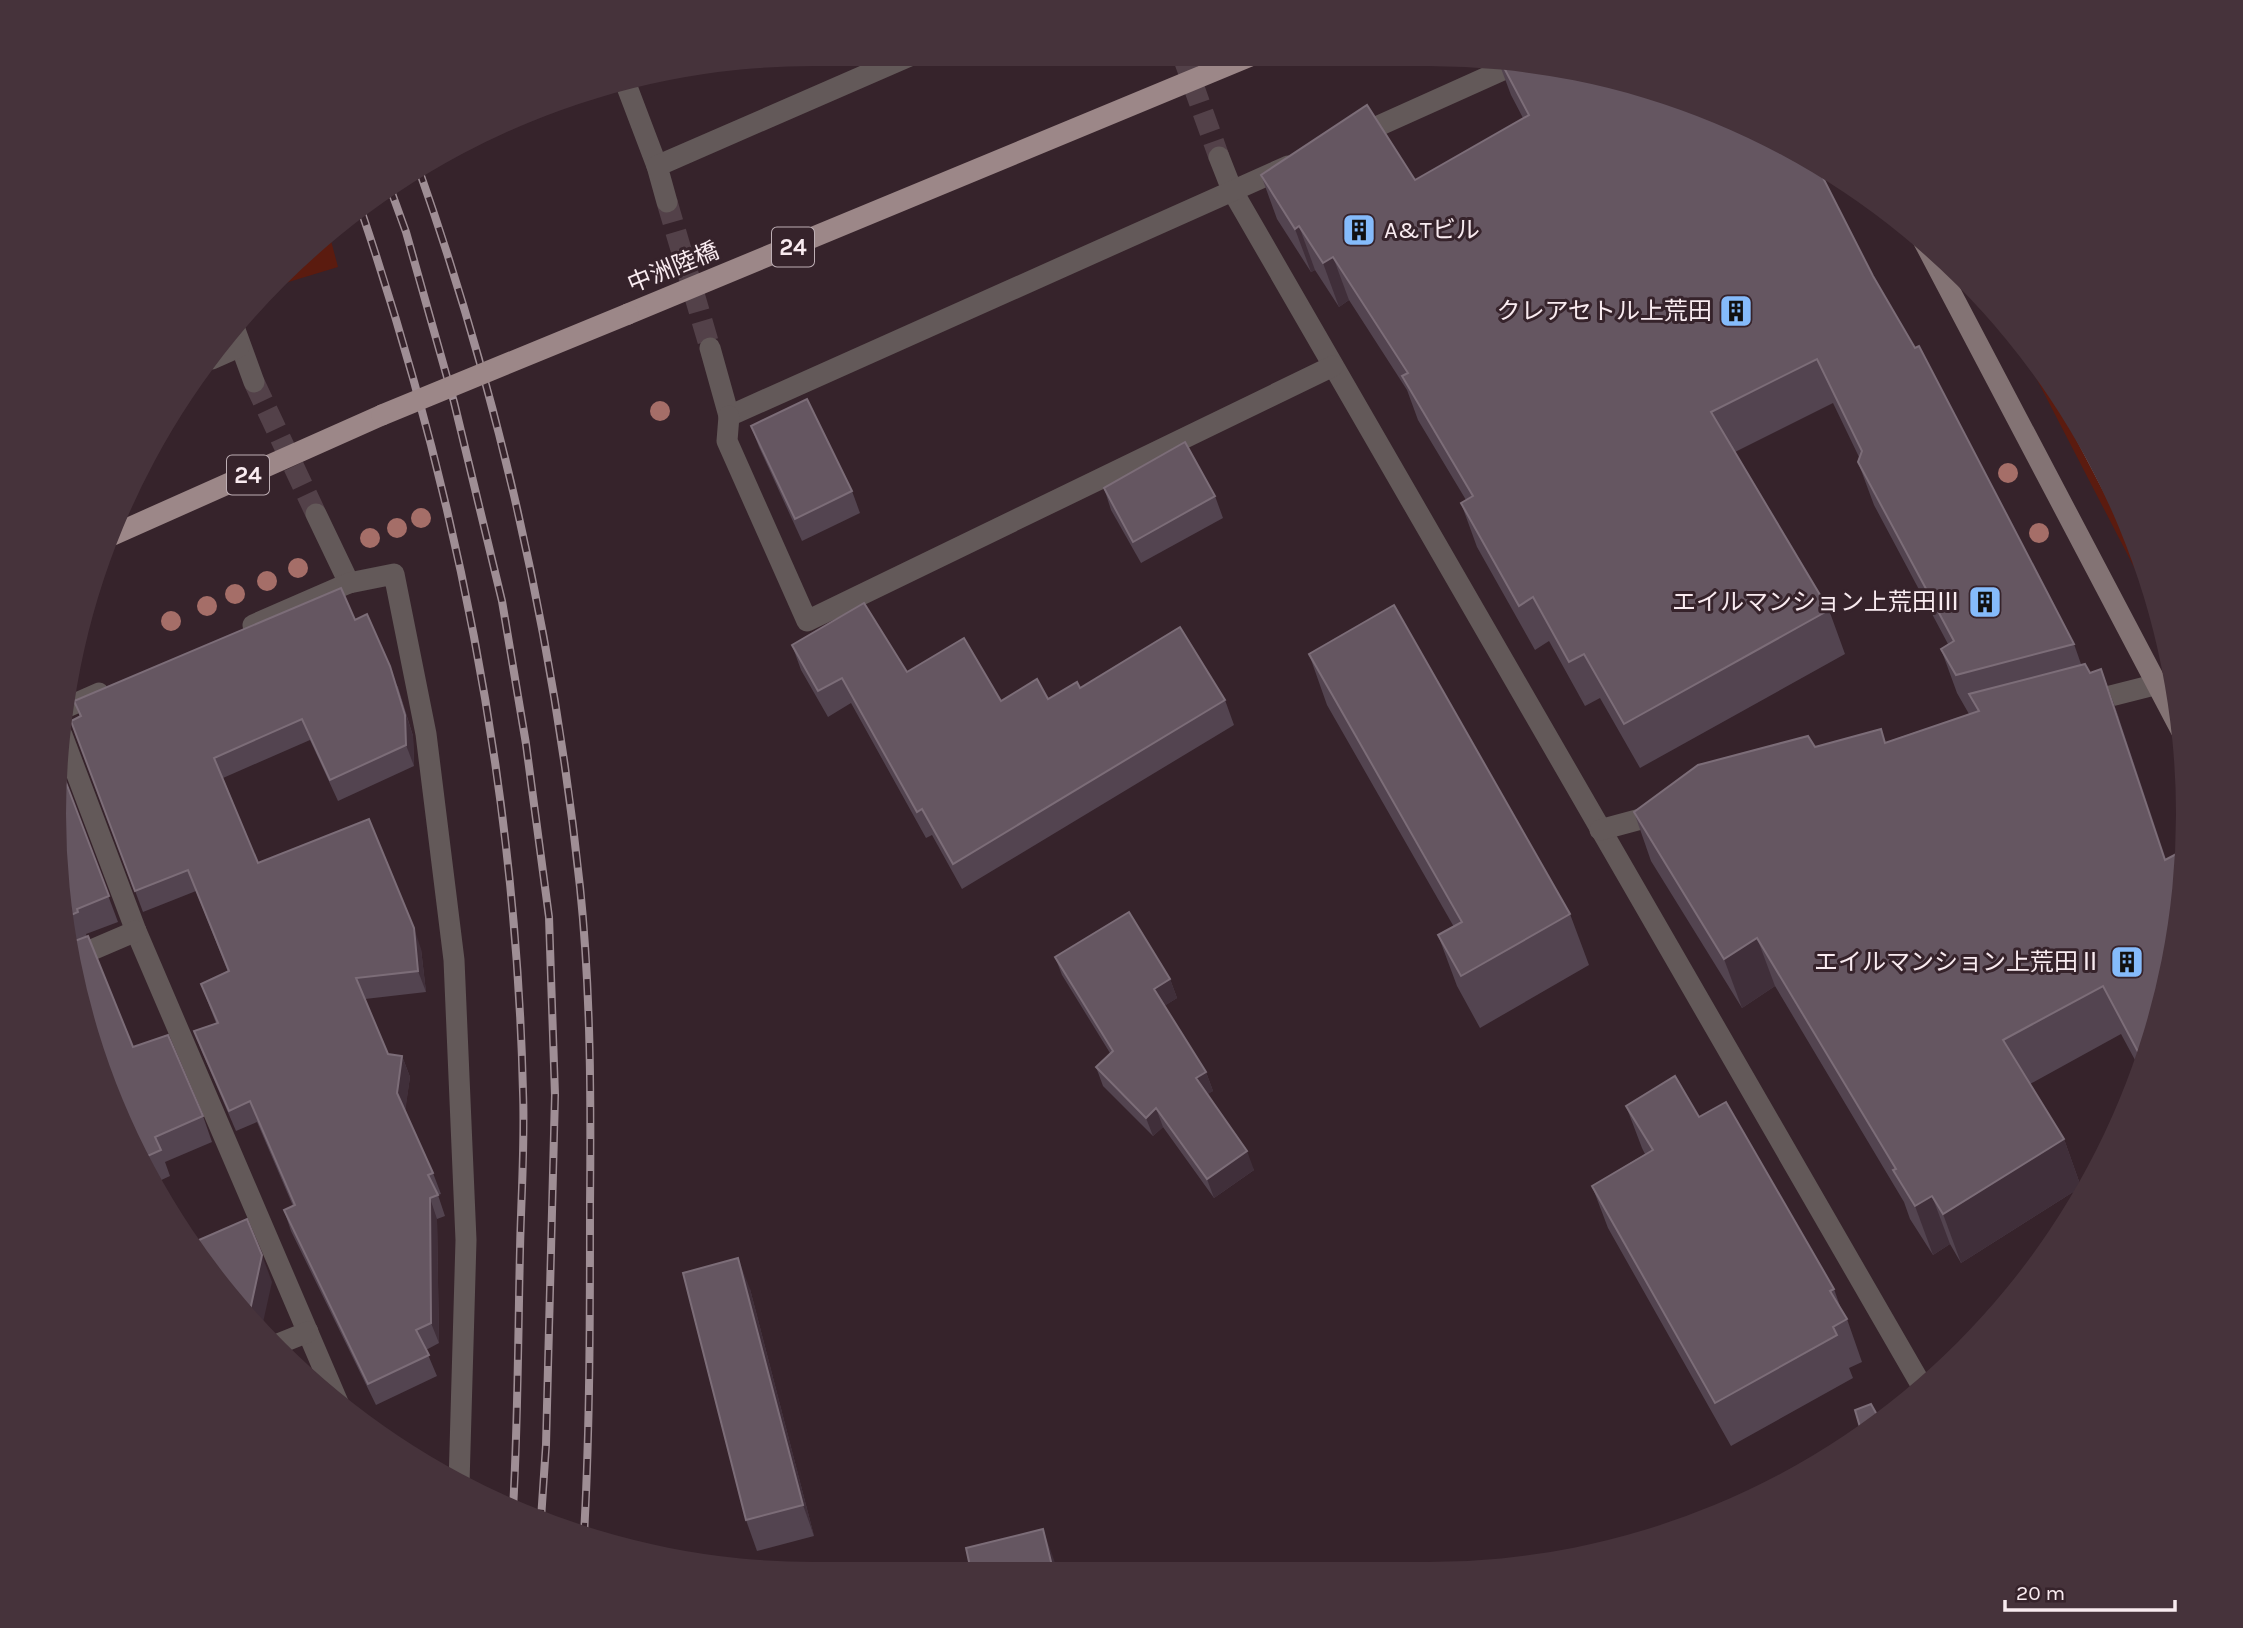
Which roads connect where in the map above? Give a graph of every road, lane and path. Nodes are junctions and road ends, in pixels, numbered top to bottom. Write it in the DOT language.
graph roads {
  1 [pos="886,66"];
  2 [pos="1226,66"];
  3 [pos="1502,70"];
  4 [pos="628,90"];
  5 [pos="1339,143"];
  6 [pos="1219,157"];
  7 [pos="1302,159"];
  8 [pos="657,166"];
  9 [pos="1232,190"];
  10 [pos="667,202"];
  11 [pos="1936,265"];
  12 [pos="237,339"];
  13 [pos="709,348"];
  14 [pos="1334,366"];
  15 [pos="254,382"];
  16 [pos="729,416"];
  17 [pos="316,514"];
  18 [pos="122,531"];
  19 [pos="349,583"];
  20 [pos="236,633"];
  21 [pos="124,683"];
  22 [pos="2158,684"];
  23 [pos="75,704"];
  24 [pos="2168,704"];
  25 [pos="2063,709"];
  26 [pos="69,754"];
  27 [pos="1680,809"];
  28 [pos="1600,830"];
  29 [pos="136,931"];
  30 [pos="80,955"];
  31 [pos="307,1332"];
  32 [pos="284,1342"];
  33 [pos="1918,1379"];
  34 [pos="329,1383"];
  35 [pos="459,1471"];
  1 -- 8 [label="street"];
  2 -- 18 [label="main road, 中洲陸橋 / 24, bridge"];
  3 -- 5 [label="street"];
  4 -- 8 [label="street"];
  6 -- 9 [label="street"];
  7 -- 9 [label="street"];
  8 -- 10 [label="street"];
  9 -- 14 [label="street"];
  9 -- 16 [label="street"];
  11 -- 22 [label="street"];
  12 -- 15 [label="street"];
  13 -- 16 [label="street"];
  14 -- 16 [label="street"];
  14 -- 28 [label="street"];
  17 -- 19 [label="street"];
  19 -- 20 [label="street"];
  19 -- 35 [label="street"];
  21 -- 23 [label="street"];
  22 -- 24 [label="street"];
  22 -- 25 [label="street"];
  26 -- 29 [label="street"];
  27 -- 28 [label="street"];
  28 -- 33 [label="street"];
  29 -- 30 [label="street"];
  29 -- 31 [label="street"];
  31 -- 32 [label="street"];
  31 -- 34 [label="street"];
}
